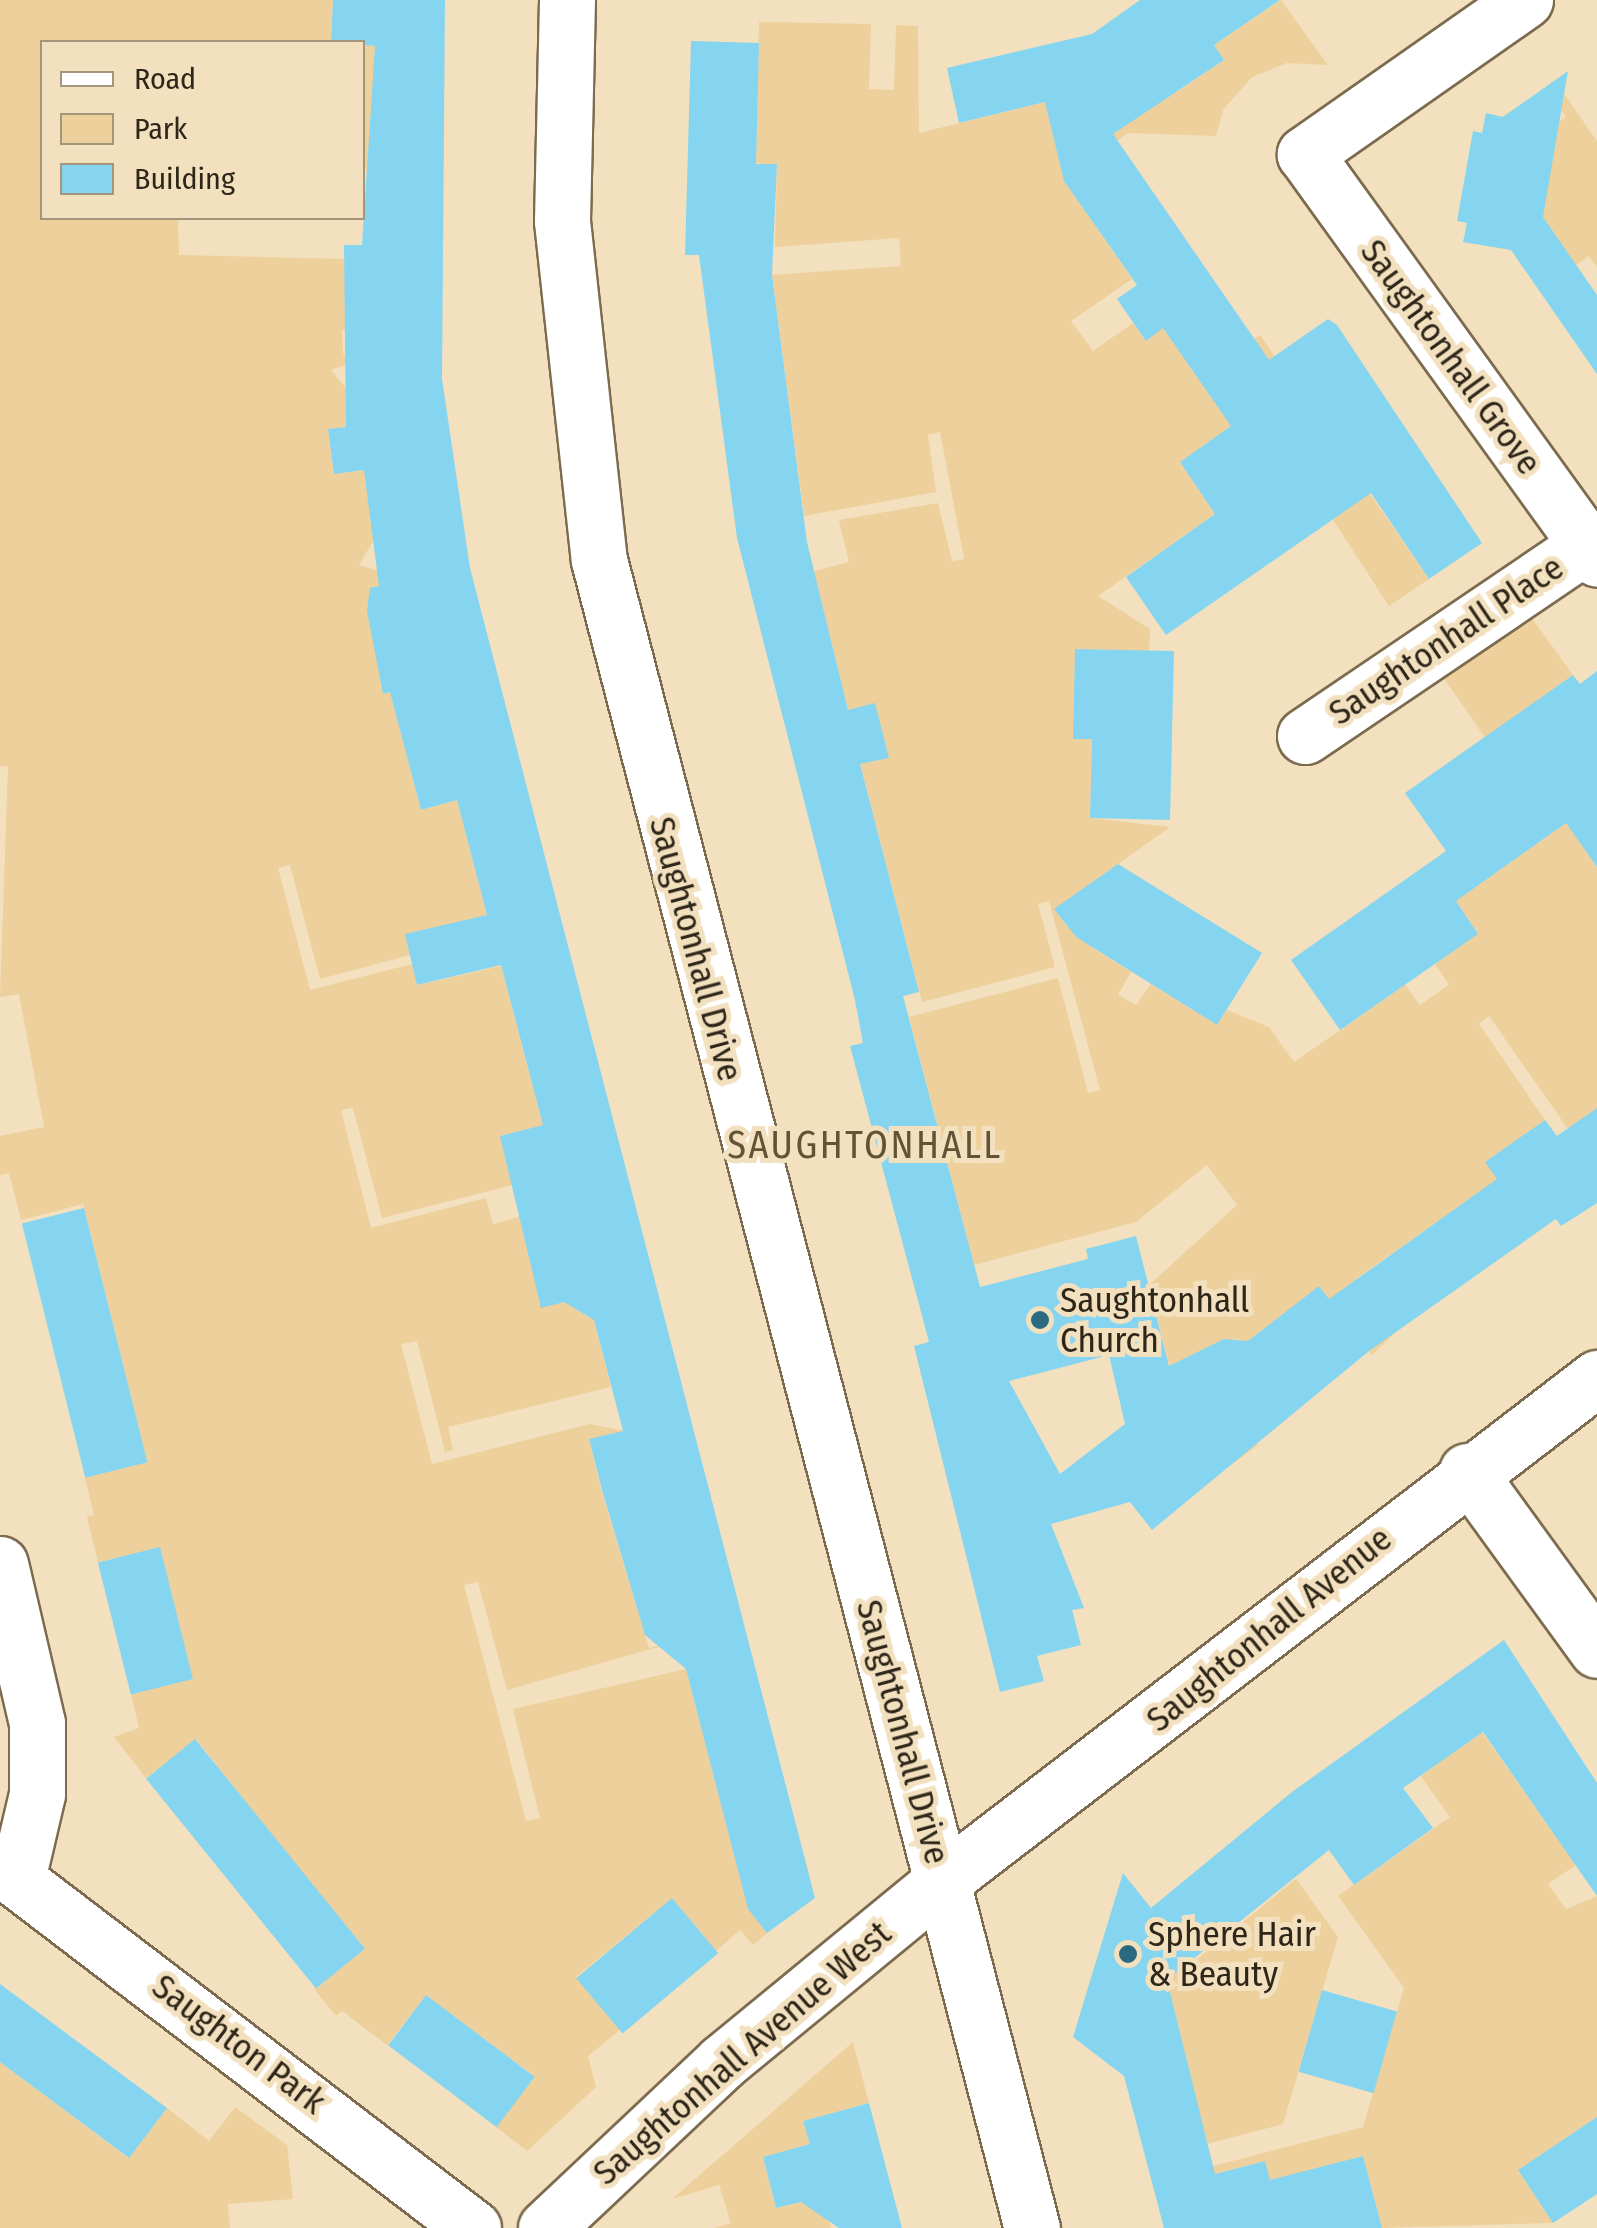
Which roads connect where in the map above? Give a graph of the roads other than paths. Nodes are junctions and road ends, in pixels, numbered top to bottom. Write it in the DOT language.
graph roads {
  1 [pos="567,0"];
  2 [pos="1525,0"];
  3 [pos="1592,552"];
  4 [pos="1305,736"];
  5 [pos="1597,1378"];
  6 [pos="1467,1471"];
  7 [pos="0,1564"];
  8 [pos="1597,1650"];
  9 [pos="8,1873"];
  10 [pos="942,1881"];
  11 [pos="473,2228"];
  12 [pos="546,2228"];
  13 [pos="1032,2228"];
  1 -- 10 [label="street, Saughtonhall Drive"];
  2 -- 3 [label="street, Saughtonhall Grove"];
  3 -- 4 [label="street, Saughtonhall Place"];
  5 -- 6 [label="street, Saughtonhall Avenue"];
  6 -- 8 [label="street"];
  6 -- 10 [label="street, Saughtonhall Avenue"];
  7 -- 9 [label="street"];
  9 -- 11 [label="street, Saughton Park"];
  10 -- 12 [label="street, Saughtonhall Avenue West"];
  10 -- 13 [label="street, Saughtonhall Drive"];
}
